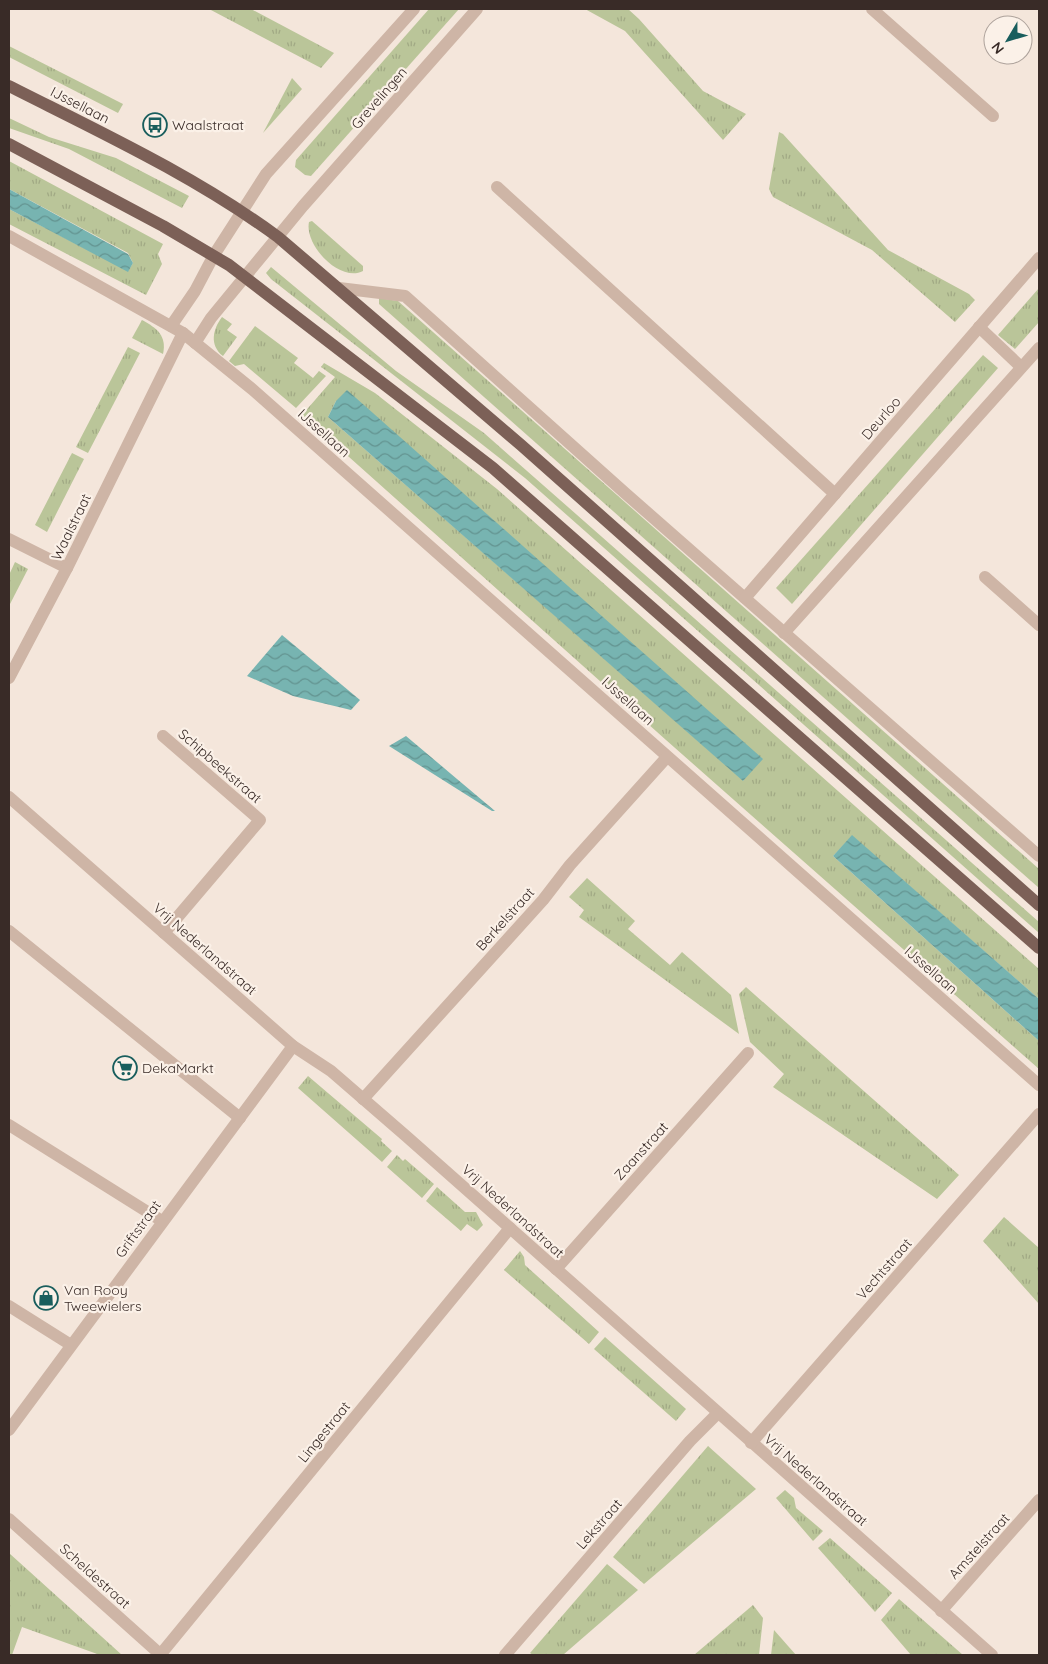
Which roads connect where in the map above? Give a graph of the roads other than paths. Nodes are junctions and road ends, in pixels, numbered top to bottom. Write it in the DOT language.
graph roads {
  1 [pos="414,9"];
  2 [pos="477,9"];
  3 [pos="872,9"];
  4 [pos="9,86"];
  5 [pos="993,116"];
  6 [pos="9,144"];
  7 [pos="497,187"];
  8 [pos="242,210"];
  9 [pos="9,236"];
  10 [pos="278,237"];
  11 [pos="214,255"];
  12 [pos="1039,258"];
  13 [pos="246,278"];
  14 [pos="339,288"];
  15 [pos="171,326"];
  16 [pos="979,328"];
  17 [pos="182,333"];
  18 [pos="195,343"];
  19 [pos="1039,348"];
  20 [pos="1022,367"];
  21 [pos="835,494"];
  22 [pos="9,539"];
  23 [pos="67,568"];
  24 [pos="985,577"];
  25 [pos="745,598"];
  26 [pos="1039,625"];
  27 [pos="784,633"];
  28 [pos="9,678"];
  29 [pos="163,736"];
  30 [pos="667,757"];
  31 [pos="9,797"];
  32 [pos="1039,856"];
  33 [pos="1039,905"];
  34 [pos="9,931"];
  35 [pos="164,933"];
  36 [pos="1039,948"];
  37 [pos="293,1046"];
  38 [pos="748,1053"];
  39 [pos="1039,1085"];
  40 [pos="363,1099"];
  41 [pos="1039,1114"];
  42 [pos="240,1118"];
  43 [pos="9,1125"];
  44 [pos="162,1221"];
  45 [pos="510,1228"];
  46 [pos="556,1269"];
  47 [pos="9,1306"];
  48 [pos="71,1345"];
  49 [pos="717,1414"];
  50 [pos="9,1430"];
  51 [pos="750,1443"];
  52 [pos="1039,1500"];
  53 [pos="9,1519"];
  54 [pos="941,1611"];
  55 [pos="161,1655"];
  56 [pos="506,1655"];
  57 [pos="992,1655"];
  1 -- 8 [label="street"];
  2 -- 10 [label="street, Grevelingen"];
  3 -- 5 [label="street"];
  4 -- 8 [label="main road, IJssellaan"];
  6 -- 11 [label="main road"];
  7 -- 21 [label="street"];
  8 -- 10 [label="main road, IJssellaan"];
  8 -- 11 [label="street"];
  9 -- 15 [label="street, IJssellaan"];
  10 -- 13 [label="street"];
  10 -- 14 [label="main road, IJssellaan"];
  11 -- 13 [label="main road"];
  11 -- 15 [label="street"];
  12 -- 16 [label="street, Deurloo"];
  13 -- 18 [label="street"];
  13 -- 36 [label="main road"];
  14 -- 25 [label="street"];
  14 -- 33 [label="main road, IJssellaan"];
  15 -- 17 [label="street, IJssellaan"];
  16 -- 20 [label="street"];
  16 -- 21 [label="street, Deurloo"];
  17 -- 18 [label="street, IJssellaan"];
  17 -- 23 [label="street, Waalstraat"];
  18 -- 30 [label="street, IJssellaan"];
  19 -- 20 [label="street"];
  20 -- 27 [label="street"];
  21 -- 25 [label="street, Deurloo"];
  22 -- 23 [label="street"];
  23 -- 28 [label="street, Waalstraat"];
  24 -- 26 [label="street"];
  25 -- 27 [label="street"];
  27 -- 32 [label="street"];
  29 -- 35 [label="street, Schipbeekstraat"];
  30 -- 39 [label="street, IJssellaan"];
  30 -- 40 [label="street, Berkelstraat"];
  31 -- 35 [label="street, Vrij Nederlandstraat"];
  34 -- 42 [label="street"];
  35 -- 37 [label="street, Vrij Nederlandstraat"];
  37 -- 40 [label="street, Vrij Nederlandstraat"];
  37 -- 42 [label="street, Griftstraat"];
  38 -- 46 [label="street, Zaanstraat"];
  40 -- 45 [label="street, Vrij Nederlandstraat"];
  41 -- 51 [label="street, Vechtstraat"];
  42 -- 44 [label="street, Griftstraat"];
  43 -- 44 [label="street"];
  44 -- 48 [label="street, Griftstraat"];
  45 -- 46 [label="street, Vrij Nederlandstraat"];
  45 -- 55 [label="street, Lingestraat"];
  46 -- 49 [label="street, Vrij Nederlandstraat"];
  47 -- 48 [label="street"];
  48 -- 50 [label="street, Griftstraat"];
  49 -- 51 [label="street, Vrij Nederlandstraat"];
  49 -- 56 [label="street, Lekstraat"];
  51 -- 54 [label="street, Vrij Nederlandstraat"];
  52 -- 54 [label="street, Amstelstraat"];
  53 -- 55 [label="street, Scheldestraat"];
  54 -- 57 [label="street, Vrij Nederlandstraat"];
}
